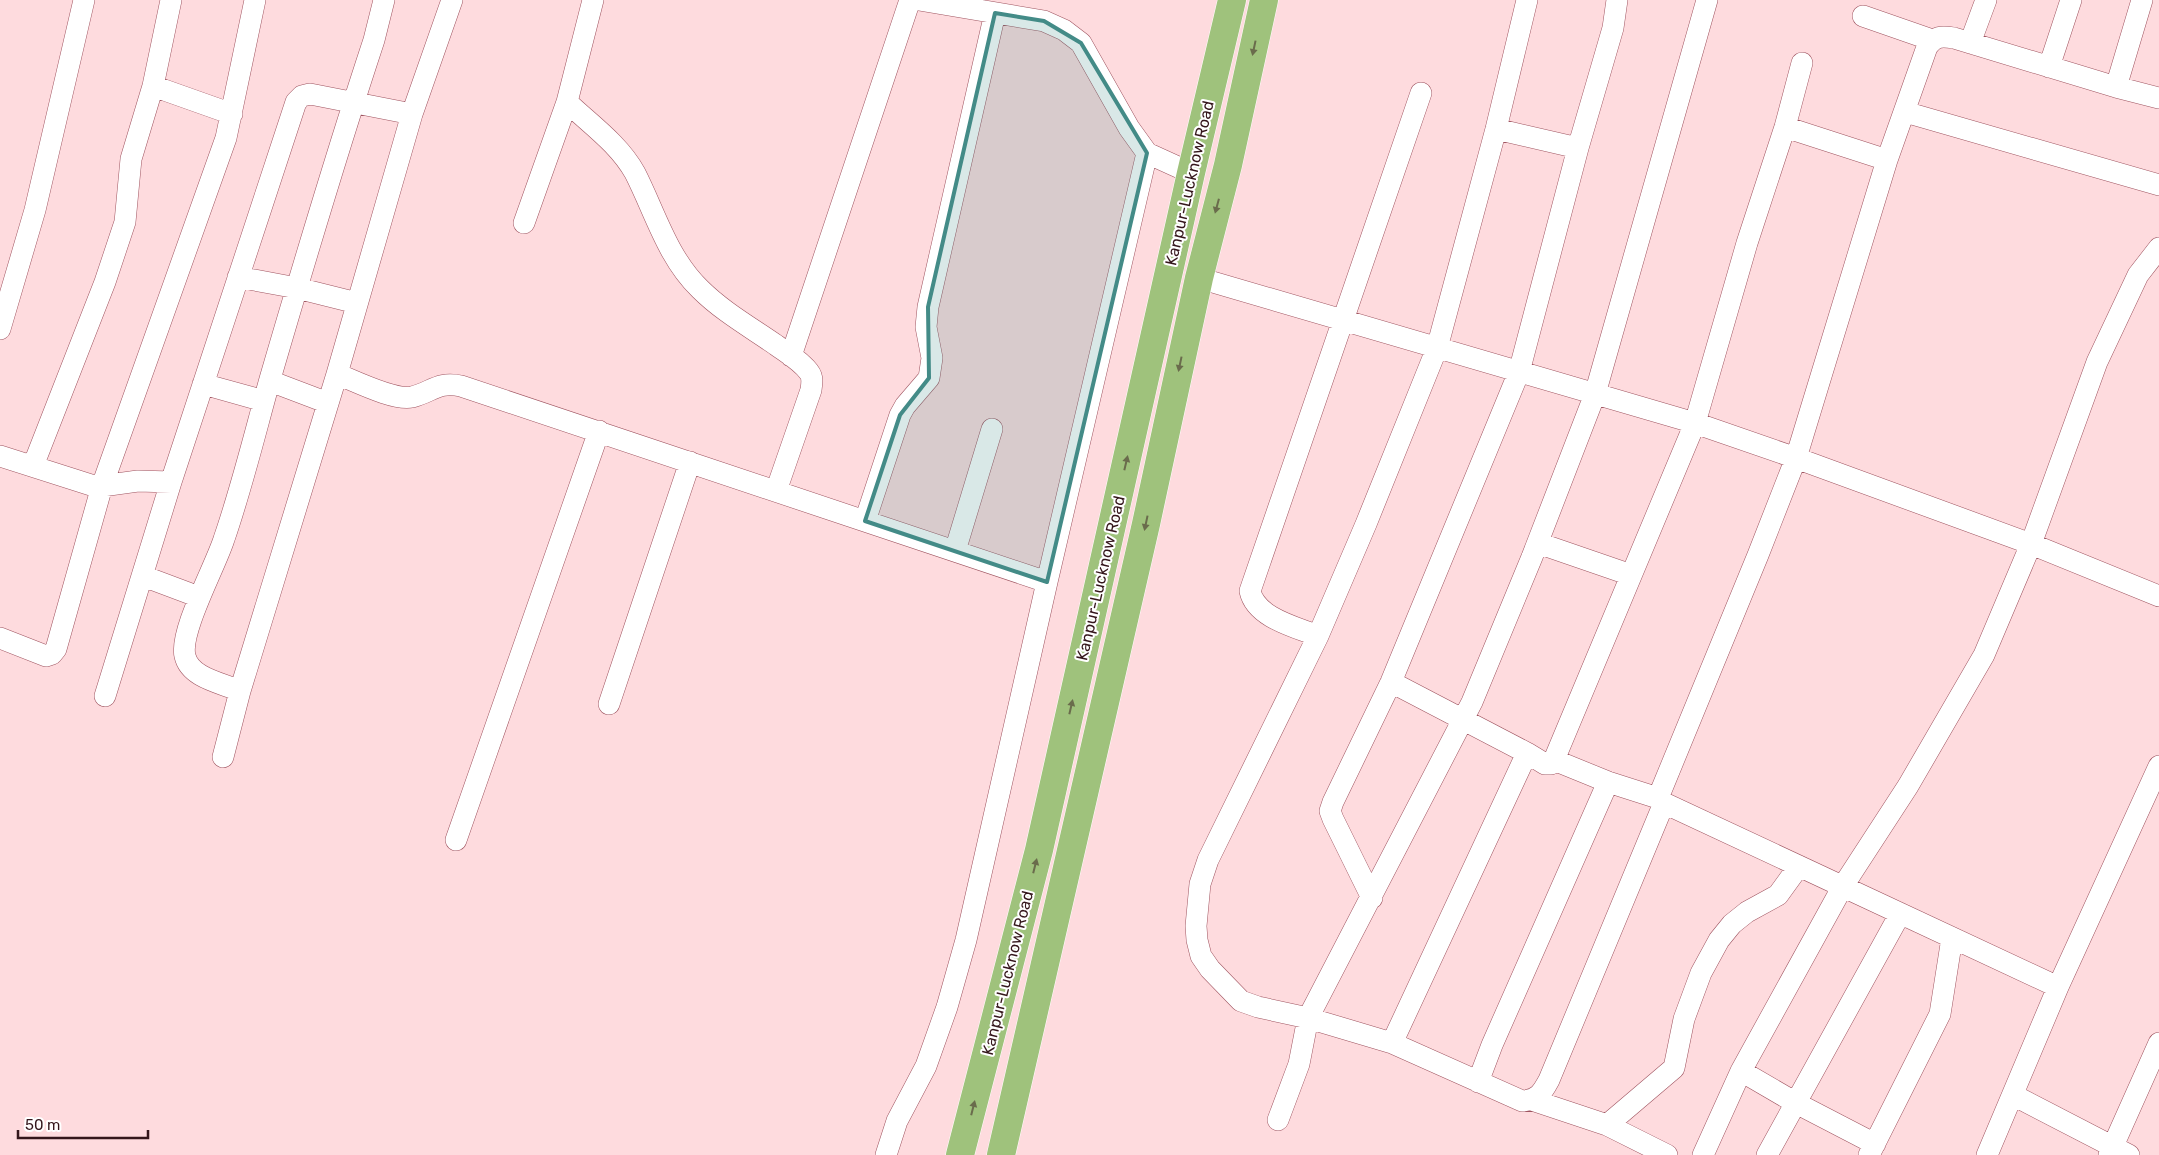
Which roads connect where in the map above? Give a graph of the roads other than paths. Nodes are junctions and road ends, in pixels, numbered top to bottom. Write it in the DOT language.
graph roads {
  1 [pos="84,0"];
  2 [pos="171,0"];
  3 [pos="255,0"];
  4 [pos="384,0"];
  5 [pos="452,0"];
  6 [pos="593,0"];
  7 [pos="910,0"];
  8 [pos="919,0"];
  9 [pos="1232,0"];
  10 [pos="1264,0"];
  11 [pos="1527,0"];
  12 [pos="1617,0"];
  13 [pos="1707,0"];
  14 [pos="1986,0"];
  15 [pos="2071,0"];
  16 [pos="2142,0"];
  17 [pos="941,1"];
  18 [pos="995,13"];
  19 [pos="1863,16"];
  20 [pos="1932,40"];
  21 [pos="1970,43"];
  22 [pos="1802,63"];
  23 [pos="2049,68"];
  24 [pos="153,86"];
  25 [pos="2116,87"];
  26 [pos="1421,94"];
  27 [pos="2159,98"];
  28 [pos="566,102"];
  29 [pos="354,103"];
  30 [pos="1905,112"];
  31 [pos="232,114"];
  32 [pos="412,114"];
  33 [pos="1786,127"];
  34 [pos="1496,130"];
  35 [pos="1578,148"];
  36 [pos="1148,153"];
  37 [pos="1888,160"];
  38 [pos="1190,173"];
  39 [pos="2159,185"];
  40 [pos="524,222"];
  41 [pos="2158,253"];
  42 [pos="238,277"];
  43 [pos="1199,278"];
  44 [pos="297,288"];
  45 [pos="357,303"];
  46 [pos="1344,321"];
  47 [pos="0,329"];
  48 [pos="1437,348"];
  49 [pos="791,356"];
  50 [pos="1520,372"];
  51 [pos="337,374"];
  52 [pos="203,384"];
  53 [pos="267,391"];
  54 [pos="1595,394"];
  55 [pos="328,402"];
  56 [pos="1695,423"];
  57 [pos="992,429"];
  58 [pos="599,431"];
  59 [pos="0,456"];
  60 [pos="1796,458"];
  61 [pos="690,462"];
  62 [pos="33,466"];
  63 [pos="171,482"];
  64 [pos="102,486"];
  65 [pos="776,491"];
  66 [pos="865,521"];
  67 [pos="1538,543"];
  68 [pos="2031,544"];
  69 [pos="955,551"];
  70 [pos="1631,575"];
  71 [pos="142,576"];
  72 [pos="1047,582"];
  73 [pos="2159,596"];
  74 [pos="199,597"];
  75 [pos="1318,636"];
  76 [pos="0,638"];
  77 [pos="1391,682"];
  78 [pos="240,691"];
  79 [pos="105,696"];
  80 [pos="609,704"];
  81 [pos="1463,721"];
  82 [pos="1527,753"];
  83 [pos="223,756"];
  84 [pos="1554,760"];
  85 [pos="2159,766"];
  86 [pos="1608,782"];
  87 [pos="1661,800"];
  88 [pos="456,840"];
  89 [pos="1799,866"];
  90 [pos="1843,886"];
  91 [pos="1372,898"];
  92 [pos="1900,914"];
  93 [pos="1952,938"];
  94 [pos="2058,987"];
  95 [pos="1308,1018"];
  96 [pos="1392,1043"];
  97 [pos="2159,1043"];
  98 [pos="1741,1071"];
  99 [pos="1478,1082"];
  100 [pos="2013,1095"];
  101 [pos="1532,1100"];
  102 [pos="1796,1103"];
  103 [pos="1278,1120"];
  104 [pos="1608,1126"];
  105 [pos="1872,1149"];
  106 [pos="2117,1152"];
  107 [pos="886,1155"];
  108 [pos="960,1155"];
  109 [pos="1001,1155"];
  110 [pos="1667,1155"];
  111 [pos="1703,1155"];
  112 [pos="1767,1155"];
  113 [pos="1987,1155"];
  1 -- 47 [label="street"];
  2 -- 24 [label="street"];
  3 -- 31 [label="street"];
  4 -- 29 [label="street"];
  5 -- 32 [label="street"];
  6 -- 28 [label="street"];
  7 -- 49 [label="street"];
  8 -- 17 [label="street"];
  9 -- 38 [label="highway, Kanpur-Lucknow Road"];
  10 -- 43 [label="highway, Kanpur-Lucknow Road, one-way"];
  11 -- 34 [label="street"];
  12 -- 35 [label="street"];
  13 -- 54 [label="street"];
  14 -- 21 [label="street"];
  15 -- 23 [label="street"];
  16 -- 25 [label="street"];
  17 -- 18 [label="street"];
  18 -- 36 [label="street"];
  18 -- 66 [label="street"];
  19 -- 20 [label="street"];
  20 -- 21 [label="street"];
  20 -- 30 [label="street"];
  21 -- 23 [label="street"];
  22 -- 33 [label="street"];
  23 -- 25 [label="street"];
  24 -- 31 [label="street"];
  24 -- 62 [label="street"];
  25 -- 27 [label="street"];
  26 -- 46 [label="street"];
  28 -- 40 [label="street"];
  28 -- 49 [label="street"];
  29 -- 32 [label="street"];
  29 -- 42 [label="street"];
  29 -- 44 [label="street"];
  30 -- 37 [label="street"];
  30 -- 39 [label="street"];
  31 -- 64 [label="street"];
  32 -- 45 [label="street"];
  33 -- 37 [label="street"];
  33 -- 56 [label="street"];
  34 -- 35 [label="street"];
  34 -- 48 [label="street"];
  35 -- 50 [label="street"];
  36 -- 38 [label="street"];
  36 -- 72 [label="street"];
  37 -- 60 [label="street"];
  108 -- 38 [label="highway, Kanpur-Lucknow Road, one-way"];
  41 -- 68 [label="street"];
  42 -- 44 [label="street"];
  42 -- 52 [label="street"];
  43 -- 46 [label="street"];
  43 -- 109 [label="highway, Kanpur-Lucknow Road, one-way"];
  44 -- 45 [label="street"];
  44 -- 53 [label="street"];
  45 -- 51 [label="street"];
  46 -- 48 [label="street"];
  46 -- 75 [label="street"];
  48 -- 50 [label="street"];
  48 -- 75 [label="street"];
  49 -- 65 [label="street"];
  50 -- 54 [label="street"];
  50 -- 77 [label="street"];
  51 -- 55 [label="street"];
  51 -- 58 [label="street"];
  52 -- 53 [label="street"];
  52 -- 63 [label="street"];
  53 -- 55 [label="street"];
  53 -- 74 [label="street"];
  54 -- 56 [label="street"];
  54 -- 67 [label="street"];
  55 -- 78 [label="street"];
  56 -- 60 [label="street"];
  56 -- 70 [label="street"];
  57 -- 69 [label="street"];
  58 -- 61 [label="street"];
  58 -- 88 [label="street"];
  59 -- 62 [label="street"];
  60 -- 68 [label="street"];
  60 -- 87 [label="street"];
  61 -- 65 [label="street"];
  61 -- 80 [label="street"];
  62 -- 64 [label="street"];
  63 -- 64 [label="street"];
  63 -- 71 [label="street"];
  64 -- 76 [label="street"];
  65 -- 66 [label="street"];
  66 -- 69 [label="street"];
  67 -- 70 [label="street"];
  67 -- 81 [label="street"];
  68 -- 73 [label="street"];
  68 -- 90 [label="street"];
  69 -- 72 [label="street"];
  70 -- 84 [label="street"];
  71 -- 74 [label="street"];
  71 -- 79 [label="street"];
  72 -- 107 [label="street"];
  74 -- 78 [label="street"];
  75 -- 95 [label="street"];
  77 -- 81 [label="street"];
  77 -- 91 [label="street"];
  78 -- 83 [label="street"];
  81 -- 82 [label="street"];
  81 -- 91 [label="street"];
  82 -- 84 [label="street"];
  82 -- 96 [label="street"];
  84 -- 86 [label="street"];
  85 -- 94 [label="street"];
  86 -- 87 [label="street"];
  86 -- 99 [label="street"];
  87 -- 89 [label="street"];
  87 -- 101 [label="street"];
  89 -- 90 [label="street"];
  89 -- 104 [label="street"];
  90 -- 92 [label="street"];
  90 -- 98 [label="street"];
  91 -- 95 [label="street"];
  92 -- 93 [label="street"];
  92 -- 102 [label="street"];
  93 -- 94 [label="street"];
  93 -- 105 [label="street"];
  94 -- 100 [label="street"];
  95 -- 96 [label="street"];
  95 -- 103 [label="street"];
  96 -- 99 [label="street"];
  97 -- 106 [label="street"];
  98 -- 102 [label="street"];
  98 -- 111 [label="street"];
  99 -- 101 [label="street"];
  100 -- 106 [label="street"];
  100 -- 113 [label="street"];
  101 -- 104 [label="street"];
  102 -- 105 [label="street"];
  102 -- 112 [label="street"];
  104 -- 110 [label="street"];
}
